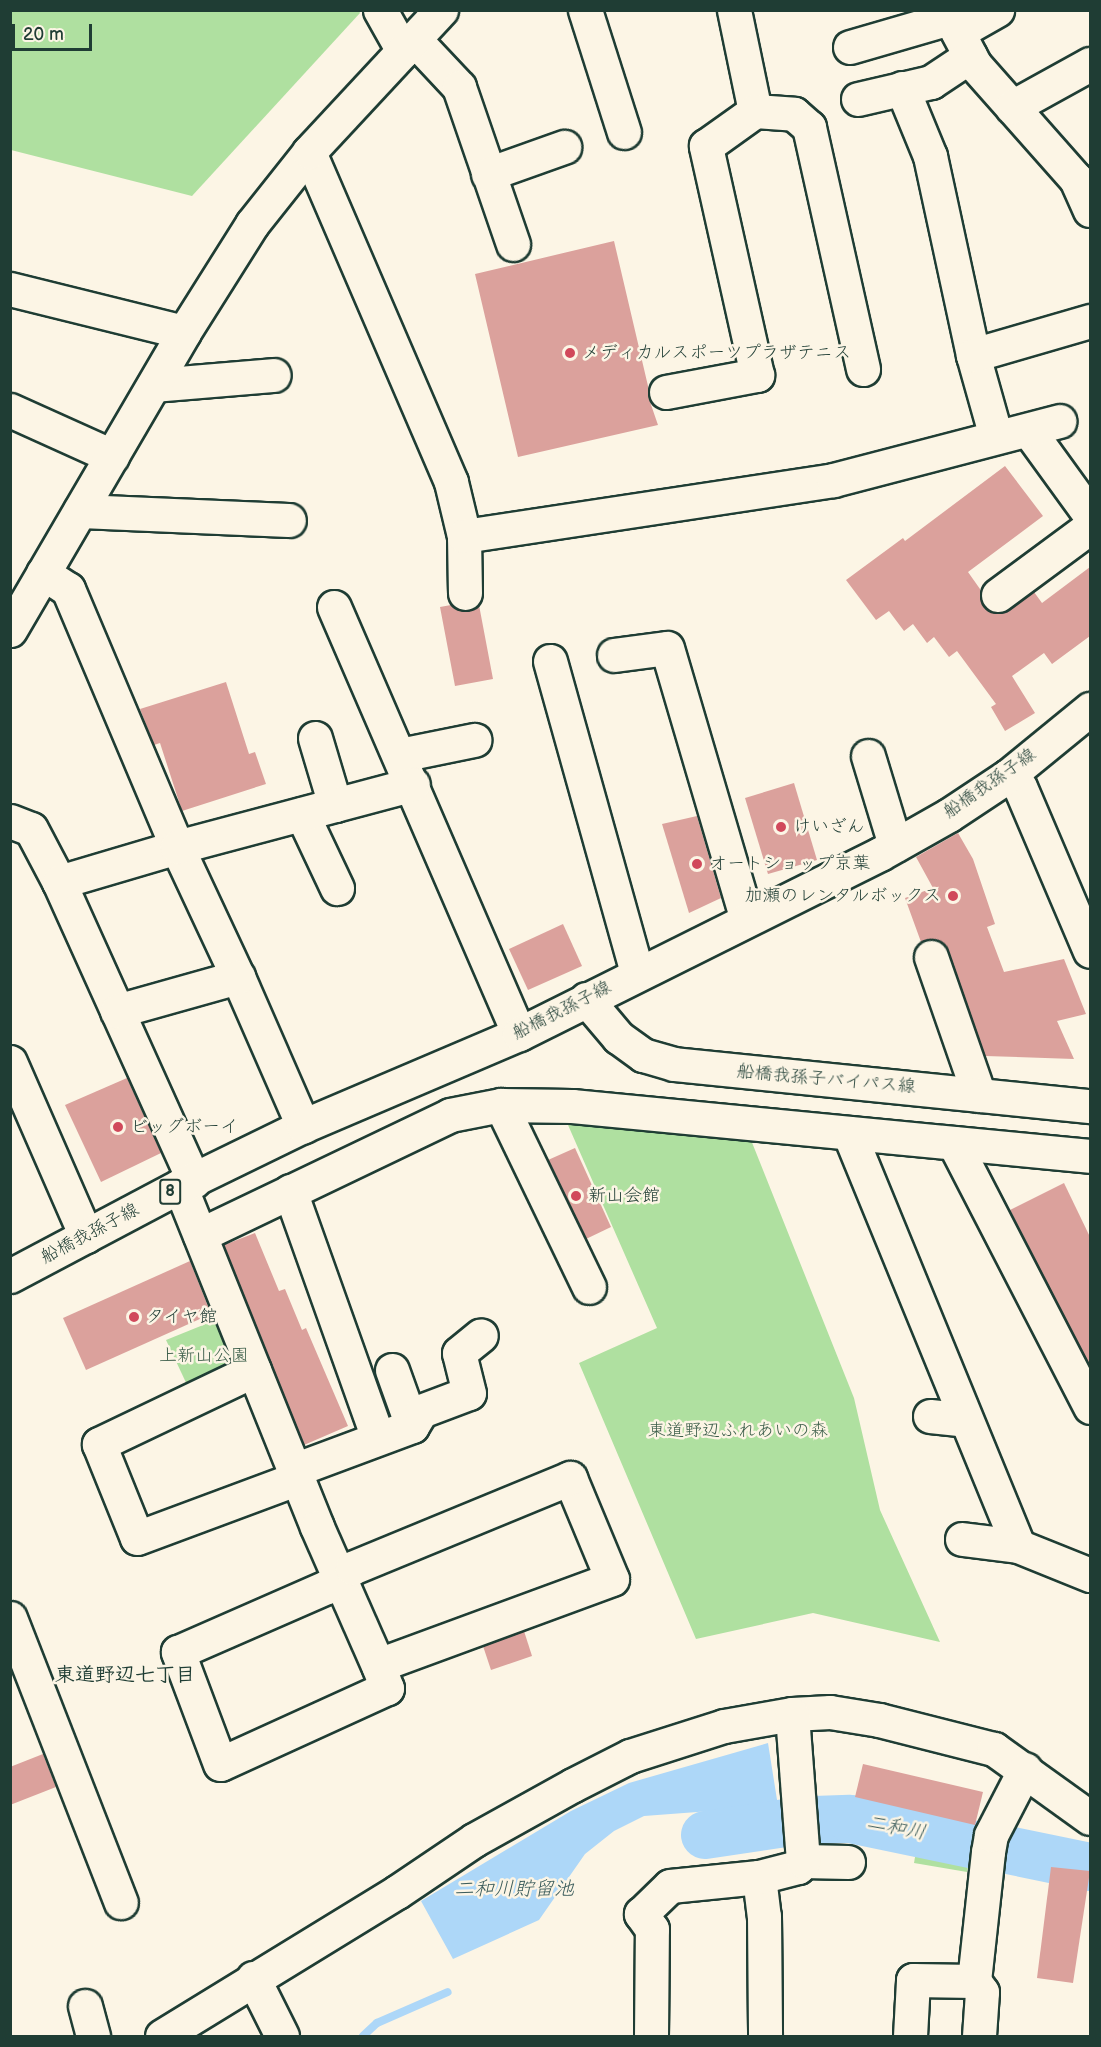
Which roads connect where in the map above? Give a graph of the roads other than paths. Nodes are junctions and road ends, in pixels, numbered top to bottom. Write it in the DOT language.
graph roads {
  1 [pos="380,10"];
  2 [pos="441,10"];
  3 [pos="585,10"];
  4 [pos="734,10"];
  5 [pos="997,10"];
  6 [pos="956,29"];
  7 [pos="409,45"];
  8 [pos="850,47"];
  9 [pos="1089,64"];
  10 [pos="902,88"];
  11 [pos="858,99"];
  12 [pos="1012,107"];
  13 [pos="755,111"];
  14 [pos="624,132"];
  15 [pos="564,147"];
  16 [pos="309,152"];
  17 [pos="488,174"];
  18 [pos="1083,176"];
  19 [pos="1090,210"];
  20 [pos="513,244"];
  21 [pos="10,289"];
  22 [pos="1090,321"];
  23 [pos="184,332"];
  24 [pos="972,355"];
  25 [pos="863,369"];
  26 [pos="274,375"];
  27 [pos="154,385"];
  28 [pos="666,392"];
  29 [pos="10,410"];
  30 [pos="996,436"];
  31 [pos="112,456"];
  32 [pos="80,511"];
  33 [pos="1090,515"];
  34 [pos="288,519"];
  35 [pos="1090,527"];
  36 [pos="464,536"];
  37 [pos="28,585"];
  38 [pos="465,593"];
  39 [pos="998,595"];
  40 [pos="334,607"];
  41 [pos="10,630"];
  42 [pos="614,655"];
  43 [pos="550,661"];
  44 [pos="1090,709"];
  45 [pos="315,738"];
  46 [pos="474,740"];
  47 [pos="400,755"];
  48 [pos="868,756"];
  49 [pos="1008,776"];
  50 [pos="413,784"];
  51 [pos="335,805"];
  52 [pos="302,814"];
  53 [pos="10,821"];
  54 [pos="895,845"];
  55 [pos="177,847"];
  56 [pos="59,882"];
  57 [pos="337,888"];
  58 [pos="747,920"];
  59 [pos="1090,951"];
  60 [pos="931,957"];
  61 [pos="637,973"];
  62 [pos="238,977"];
  63 [pos="585,999"];
  64 [pos="117,1011"];
  65 [pos="519,1034"];
  66 [pos="10,1062"];
  67 [pos="979,1095"];
  68 [pos="501,1105"];
  69 [pos="1090,1106"];
  70 [pos="303,1126"];
  71 [pos="849,1133"];
  72 [pos="954,1143"];
  73 [pos="1090,1156"];
  74 [pos="187,1184"];
  75 [pos="290,1191"];
  76 [pos="200,1235"];
  77 [pos="86,1236"];
  78 [pos="10,1276"];
  79 [pos="589,1287"];
  80 [pos="481,1335"];
  81 [pos="254,1370"];
  82 [pos="392,1370"];
  83 [pos="1090,1407"];
  84 [pos="930,1416"];
  85 [pos="966,1420"];
  86 [pos="412,1426"];
  87 [pos="374,1427"];
  88 [pos="296,1474"];
  89 [pos="962,1539"];
  90 [pos="1018,1546"];
  91 [pos="1090,1575"];
  92 [pos="340,1578"];
  93 [pos="10,1618"];
  94 [pos="378,1665"];
  95 [pos="792,1714"];
  96 [pos="1025,1769"];
  97 [pos="1090,1818"];
  98 [pos="803,1861"];
  99 [pos="848,1862"];
  100 [pos="759,1877"];
  101 [pos="121,1902"];
  102 [pos="253,1978"];
  103 [pos="974,1981"];
  104 [pos="162,2037"];
  105 [pos="282,2037"];
  106 [pos="651,2037"];
  107 [pos="765,2037"];
  108 [pos="910,2037"];
  109 [pos="979,2037"];
  1 -- 7 [label="street"];
  2 -- 7 [label="street"];
  3 -- 14 [label="street"];
  4 -- 13 [label="street"];
  5 -- 6 [label="street"];
  6 -- 8 [label="street"];
  6 -- 10 [label="street"];
  6 -- 12 [label="street"];
  7 -- 16 [label="street"];
  7 -- 17 [label="street"];
  9 -- 12 [label="street"];
  10 -- 11 [label="street"];
  10 -- 24 [label="street"];
  12 -- 18 [label="street"];
  13 -- 25 [label="street"];
  13 -- 28 [label="street"];
  15 -- 17 [label="street"];
  16 -- 23 [label="street"];
  16 -- 36 [label="street"];
  17 -- 20 [label="street"];
  18 -- 19 [label="street"];
  21 -- 23 [label="street"];
  22 -- 24 [label="street"];
  23 -- 27 [label="street"];
  24 -- 30 [label="street"];
  26 -- 27 [label="street"];
  27 -- 31 [label="street"];
  29 -- 31 [label="street"];
  30 -- 33 [label="street"];
  30 -- 36 [label="street"];
  31 -- 32 [label="street"];
  32 -- 34 [label="street"];
  32 -- 37 [label="street"];
  35 -- 39 [label="street"];
  36 -- 38 [label="street"];
  37 -- 41 [label="street"];
  37 -- 55 [label="street"];
  40 -- 47 [label="street"];
  42 -- 58 [label="street"];
  43 -- 61 [label="street"];
  44 -- 49 [label="street, 船橋我孫子線 / 8"];
  45 -- 51 [label="street"];
  46 -- 47 [label="street"];
  47 -- 50 [label="street"];
  48 -- 54 [label="street"];
  49 -- 54 [label="street, 船橋我孫子線 / 8"];
  49 -- 59 [label="street"];
  50 -- 51 [label="street"];
  50 -- 65 [label="street"];
  51 -- 52 [label="street"];
  52 -- 55 [label="street"];
  52 -- 57 [label="street"];
  53 -- 56 [label="street"];
  54 -- 58 [label="street, 船橋我孫子線 / 8"];
  55 -- 56 [label="street"];
  55 -- 62 [label="street"];
  56 -- 64 [label="street"];
  58 -- 61 [label="street, 船橋我孫子線 / 8"];
  60 -- 67 [label="street"];
  61 -- 63 [label="street, 船橋我孫子線 / 8"];
  62 -- 64 [label="street"];
  62 -- 70 [label="street"];
  63 -- 65 [label="street, 船橋我孫子線 / 8"];
  63 -- 67 [label="street, 船橋我孫子バイパス線"];
  64 -- 74 [label="street"];
  65 -- 70 [label="street, 船橋我孫子線 / 8"];
  66 -- 77 [label="street"];
  67 -- 69 [label="street, 船橋我孫子バイパス線"];
  68 -- 71 [label="street"];
  68 -- 75 [label="street"];
  68 -- 79 [label="street"];
  70 -- 74 [label="street, 船橋我孫子線 / 8"];
  71 -- 72 [label="street"];
  71 -- 85 [label="street"];
  72 -- 73 [label="street"];
  72 -- 83 [label="street"];
  74 -- 76 [label="street"];
  74 -- 77 [label="street, 船橋我孫子線 / 8"];
  75 -- 76 [label="street"];
  75 -- 87 [label="street"];
  76 -- 81 [label="street"];
  77 -- 78 [label="street, 船橋我孫子線 / 8"];
  80 -- 86 [label="street"];
  81 -- 88 [label="street"];
  81 -- 88 [label="street"];
  82 -- 86 [label="street"];
  84 -- 85 [label="street"];
  85 -- 90 [label="street"];
  86 -- 88 [label="street"];
  88 -- 92 [label="street"];
  89 -- 90 [label="street"];
  90 -- 91 [label="street"];
  92 -- 94 [label="street"];
  92 -- 94 [label="street"];
  92 -- 94 [label="street"];
  93 -- 101 [label="street"];
  95 -- 96 [label="street"];
  95 -- 98 [label="street"];
  95 -- 102 [label="street"];
  96 -- 97 [label="street"];
  96 -- 103 [label="street"];
  98 -- 99 [label="street"];
  98 -- 100 [label="street"];
  100 -- 106 [label="street"];
  100 -- 107 [label="street"];
  102 -- 104 [label="street"];
  102 -- 105 [label="street"];
  103 -- 108 [label="street"];
  103 -- 109 [label="street"];
}
